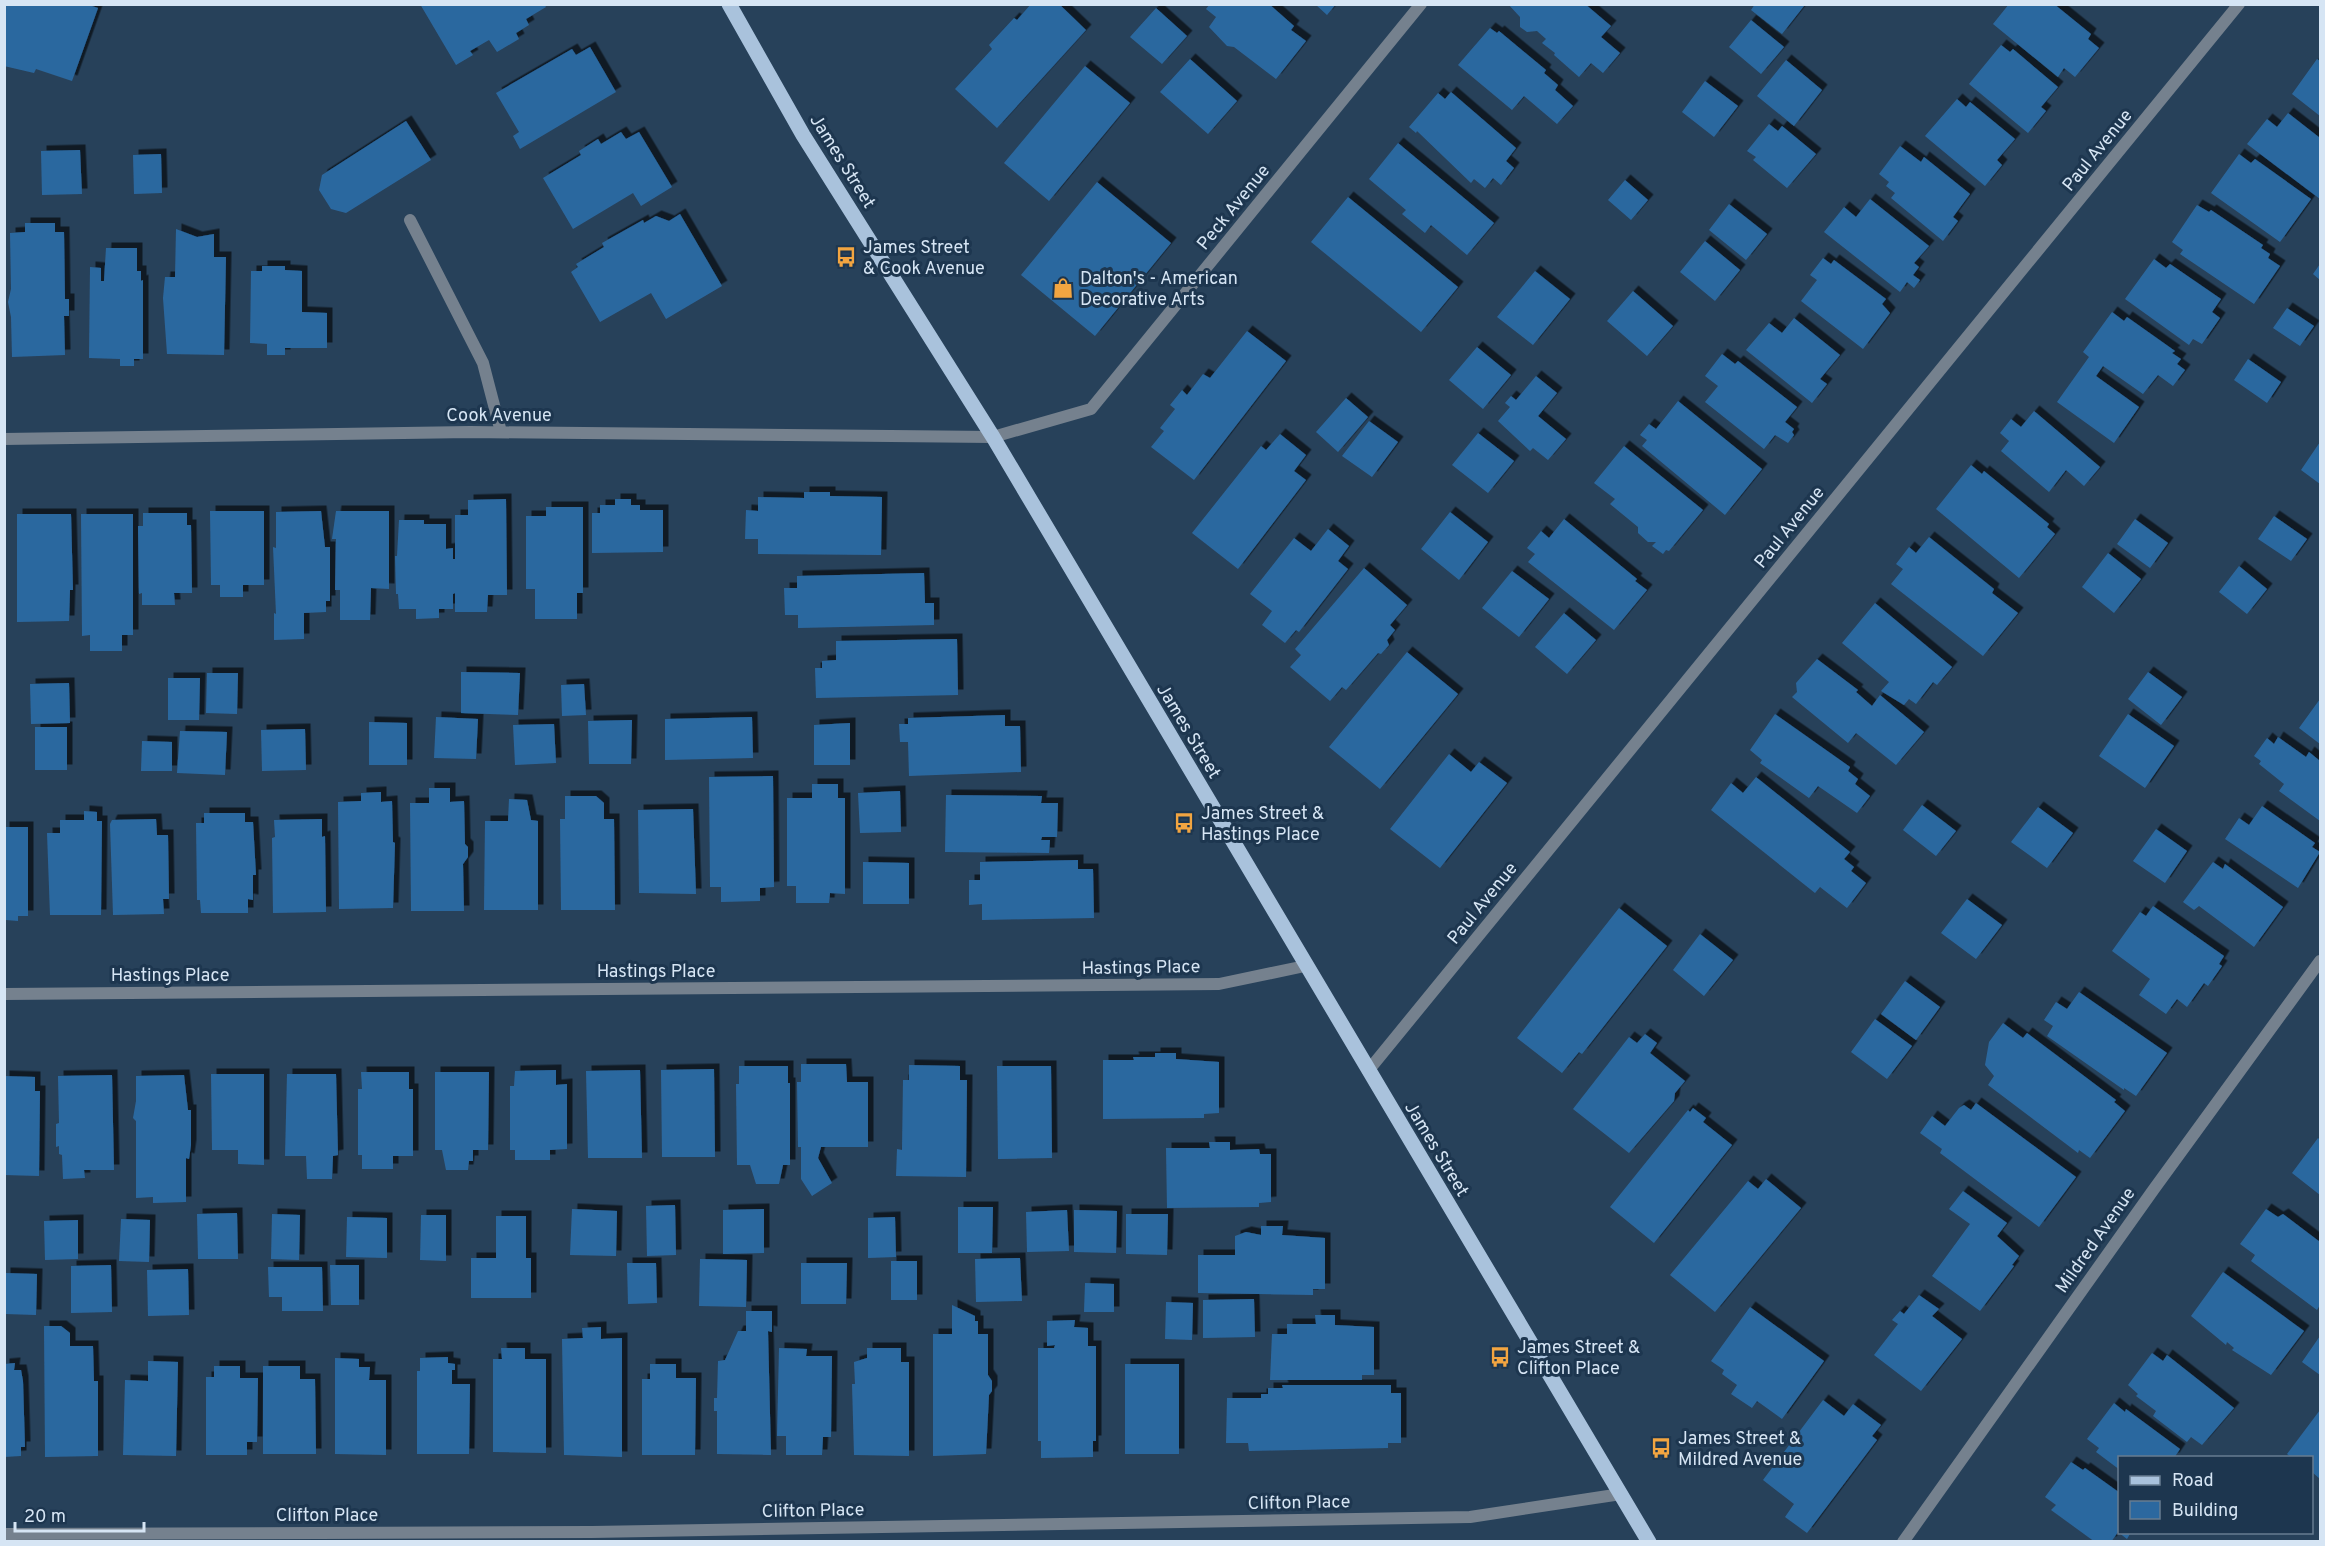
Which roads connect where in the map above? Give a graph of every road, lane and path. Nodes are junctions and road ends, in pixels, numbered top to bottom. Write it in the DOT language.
graph roads {
  1 [pos="729,4"];
  2 [pos="1421,4"];
  3 [pos="2239,4"];
  4 [pos="410,220"];
  5 [pos="501,432"];
  6 [pos="993,437"];
  7 [pos="4,439"];
  8 [pos="2320,961"];
  9 [pos="1305,966"];
  10 [pos="4,994"];
  11 [pos="1368,1071"];
  12 [pos="1621,1494"];
  13 [pos="4,1534"];
  14 [pos="1649,1542"];
  15 [pos="1903,1542"];
  1 -- 6 [label="main road, James Street"];
  2 -- 6 [label="street, Peck Avenue"];
  3 -- 11 [label="street, Paul Avenue"];
  4 -- 5 [label="street"];
  5 -- 6 [label="street, Cook Avenue"];
  5 -- 7 [label="street, Cook Avenue"];
  6 -- 9 [label="main road, James Street"];
  8 -- 15 [label="street, Mildred Avenue"];
  9 -- 10 [label="street, Hastings Place"];
  9 -- 11 [label="main road, James Street"];
  11 -- 12 [label="main road, James Street"];
  12 -- 13 [label="street, Clifton Place"];
  12 -- 14 [label="main road, James Street"];
}
